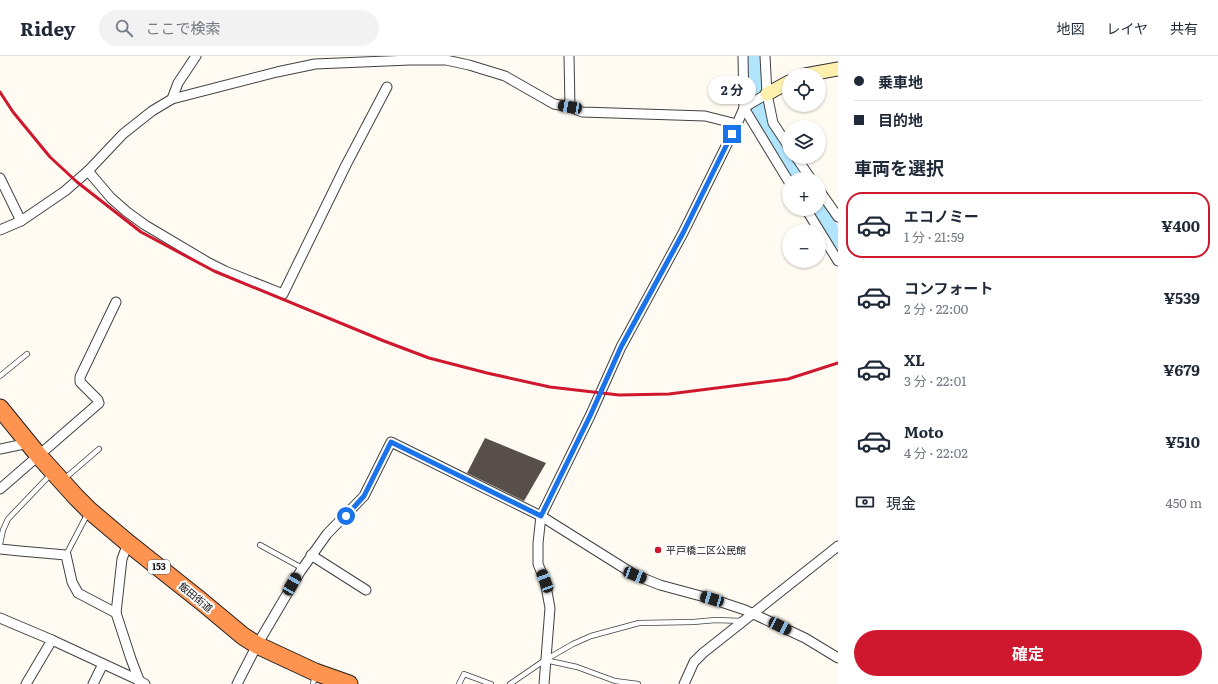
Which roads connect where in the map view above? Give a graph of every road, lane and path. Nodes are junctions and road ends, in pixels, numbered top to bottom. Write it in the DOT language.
graph roads {
  1 [pos="196,56"];
  2 [pos="569,56"];
  3 [pos="743,56"];
  4 [pos="766,56"];
  5 [pos="410,58"];
  6 [pos="838,69"];
  7 [pos="826,71"];
  8 [pos="782,86"];
  9 [pos="387,87"];
  10 [pos="766,94"];
  11 [pos="172,99"];
  12 [pos="746,106"];
  13 [pos="570,107"];
  14 [pos="737,124"];
  15 [pos="782,136"];
  16 [pos="88,171"];
  17 [pos="783,172"];
  18 [pos="0,178"];
  19 [pos="826,200"];
  20 [pos="837,215"];
  21 [pos="810,216"];
  22 [pos="21,221"];
  23 [pos="0,230"];
  24 [pos="838,261"];
  25 [pos="116,302"];
  26 [pos="27,354"];
  27 [pos="0,376"];
  28 [pos="0,408"];
  29 [pos="0,448"];
  30 [pos="34,450"];
  31 [pos="99,450"];
  32 [pos="58,476"];
  33 [pos="0,490"];
  34 [pos="89,510"];
  35 [pos="541,516"];
  36 [pos="128,543"];
  37 [pos="0,544"];
  38 [pos="260,545"];
  39 [pos="838,546"];
  40 [pos="0,548"];
  41 [pos="66,555"];
  42 [pos="311,555"];
  43 [pos="302,568"];
  44 [pos="366,590"];
  45 [pos="116,613"];
  46 [pos="752,613"];
  47 [pos="0,618"];
  48 [pos="744,621"];
  49 [pos="52,640"];
  50 [pos="257,645"];
  51 [pos="838,658"];
  52 [pos="546,660"];
  53 [pos="103,664"];
  54 [pos="314,678"];
  55 [pos="142,682"];
  56 [pos="350,683"];
  57 [pos="26,684"];
  58 [pos="93,684"];
  59 [pos="237,684"];
  60 [pos="460,684"];
  61 [pos="491,684"];
  62 [pos="510,684"];
  63 [pos="544,684"];
  64 [pos="638,684"];
  65 [pos="684,684"];
  1 -- 11 [label="street"];
  2 -- 13 [label="street"];
  3 -- 12 [label="street"];
  4 -- 10 [label="street"];
  5 -- 11 [label="street"];
  5 -- 13 [label="street"];
  6 -- 7 [label="street"];
  8 -- 10 [label="street"];
  9 -- 16 [label="street"];
  10 -- 12 [label="street"];
  10 -- 15 [label="street"];
  11 -- 16 [label="street"];
  12 -- 14 [label="street"];
  12 -- 17 [label="street"];
  13 -- 14 [label="street"];
  14 -- 35 [label="street"];
  16 -- 22 [label="street"];
  18 -- 22 [label="street"];
  19 -- 20 [label="street"];
  21 -- 24 [label="street"];
  22 -- 23 [label="street"];
  25 -- 30 [label="street"];
  26 -- 27 [label="lane"];
  28 -- 30 [label="highway, 飯田街道 / 153"];
  29 -- 30 [label="street"];
  30 -- 32 [label="highway, 飯田街道 / 153"];
  30 -- 33 [label="street"];
  31 -- 32 [label="lane"];
  32 -- 34 [label="highway, 飯田街道 / 153"];
  32 -- 37 [label="lane"];
  34 -- 36 [label="highway, 飯田街道 / 153"];
  34 -- 41 [label="lane"];
  35 -- 42 [label="street"];
  35 -- 46 [label="street"];
  35 -- 52 [label="street"];
  36 -- 45 [label="street"];
  36 -- 50 [label="highway, 飯田街道 / 153"];
  38 -- 43 [label="lane"];
  39 -- 46 [label="street"];
  40 -- 41 [label="street"];
  41 -- 45 [label="street"];
  42 -- 43 [label="street"];
  42 -- 44 [label="street"];
  43 -- 50 [label="street"];
  45 -- 55 [label="street"];
  46 -- 48 [label="street"];
  46 -- 51 [label="street"];
  47 -- 49 [label="street"];
  48 -- 52 [label="lane"];
  48 -- 65 [label="street"];
  49 -- 53 [label="street"];
  49 -- 57 [label="street"];
  50 -- 54 [label="highway, 飯田街道 / 153"];
  50 -- 59 [label="street"];
  52 -- 62 [label="lane"];
  52 -- 63 [label="street"];
  52 -- 64 [label="lane"];
  53 -- 55 [label="street"];
  53 -- 58 [label="street"];
  54 -- 56 [label="highway, 飯田街道 / 153"];
  60 -- 61 [label="lane"];
}
